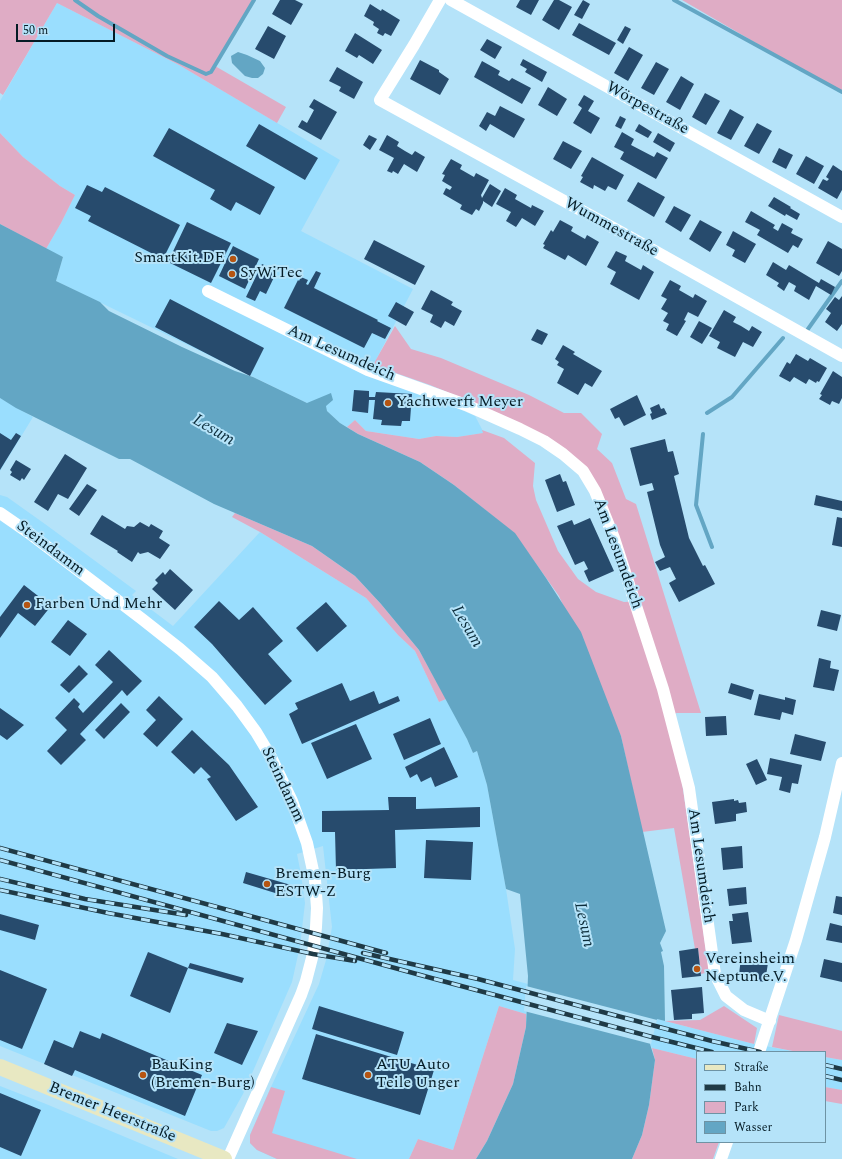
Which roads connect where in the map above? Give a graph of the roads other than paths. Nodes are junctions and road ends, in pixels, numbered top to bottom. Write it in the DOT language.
graph roads {
  1 [pos="440,0"];
  2 [pos="452,0"];
  3 [pos="842,217"];
  4 [pos="208,291"];
  5 [pos="842,356"];
  6 [pos="0,513"];
  7 [pos="842,763"];
  8 [pos="770,1021"];
  9 [pos="759,1051"];
  10 [pos="0,1067"];
  11 [pos="727,1143"];
  12 [pos="224,1159"];
  13 [pos="228,1159"];
  14 [pos="721,1159"];
  1 -- 5 [label="street, Wummestraße"];
  2 -- 3 [label="street, Wörpestraße"];
  4 -- 8 [label="street, Am Lesumdeich"];
  6 -- 13 [label="street, Steindamm"];
  7 -- 8 [label="street"];
  8 -- 9 [label="street"];
  10 -- 12 [label="main road, Bremer Heerstraße"];
  11 -- 14 [label="street"];
}
